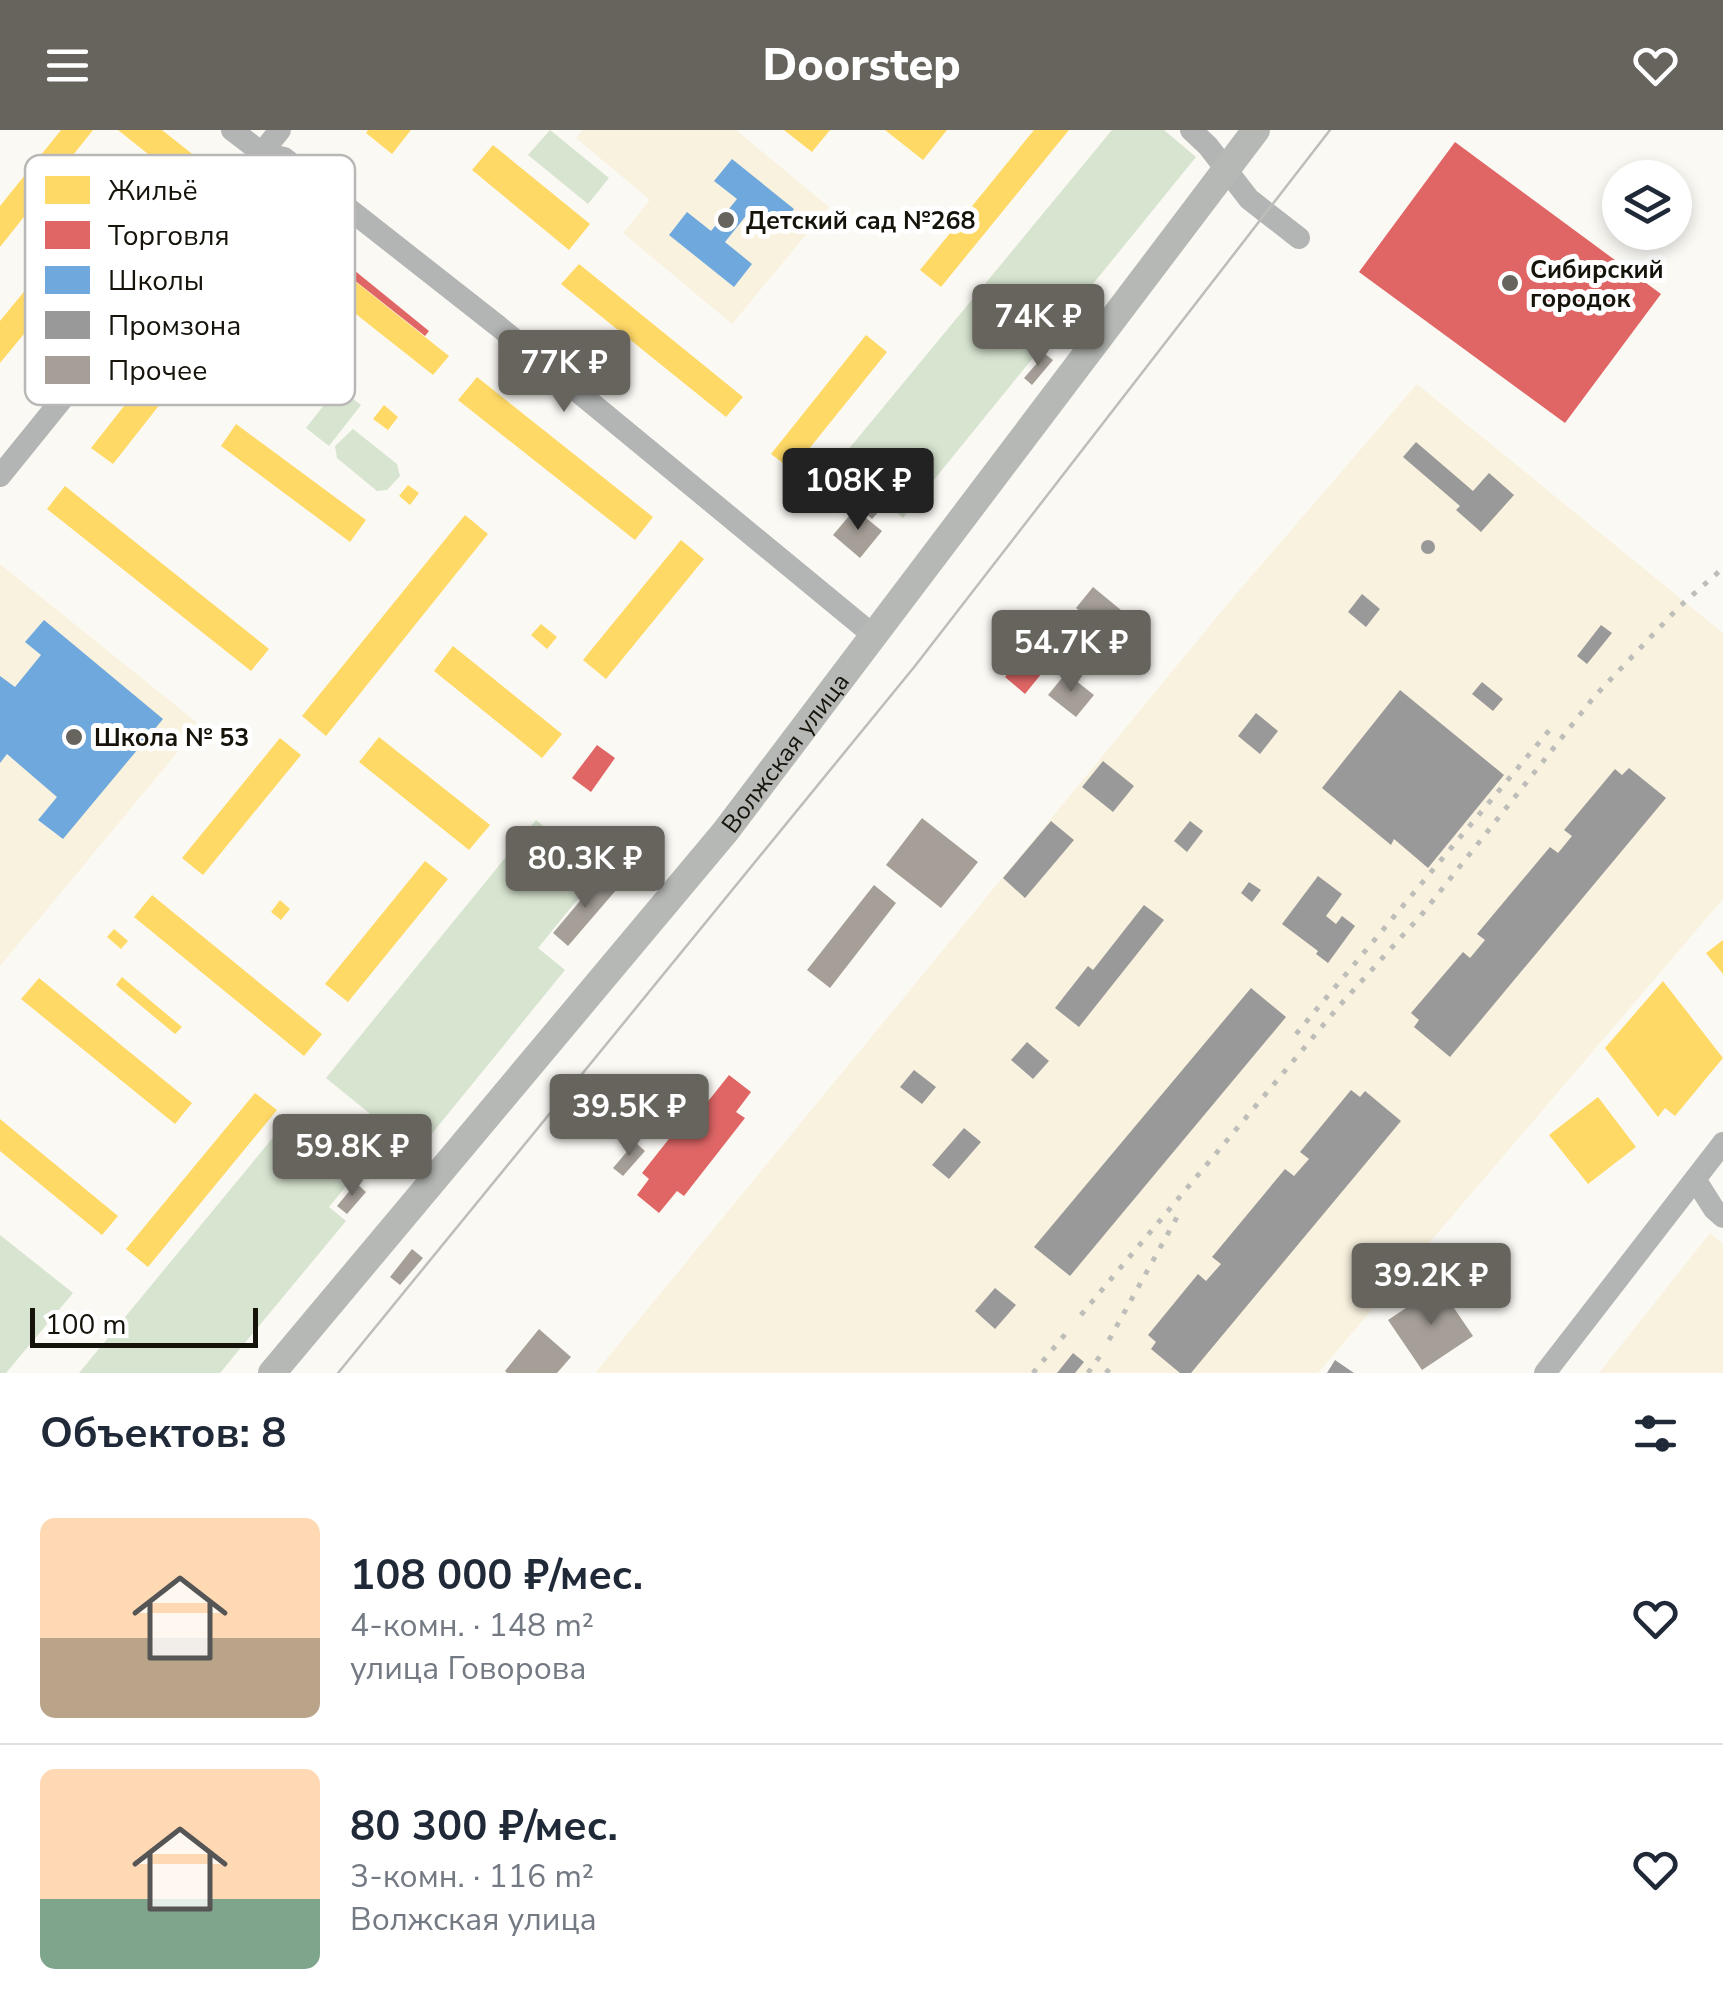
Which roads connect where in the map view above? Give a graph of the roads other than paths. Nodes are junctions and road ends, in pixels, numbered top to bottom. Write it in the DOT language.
graph roads {
  1 [pos="232,130"];
  2 [pos="280,130"];
  3 [pos="1190,130"];
  4 [pos="1256,130"];
  5 [pos="262,153"];
  6 [pos="271,155"];
  7 [pos="1226,170"];
  8 [pos="355,214"];
  9 [pos="1299,238"];
  10 [pos="58,405"];
  11 [pos="0,476"];
  12 [pos="872,635"];
  13 [pos="1723,1143"];
  14 [pos="1695,1179"];
  15 [pos="1723,1217"];
  16 [pos="272,1373"];
  17 [pos="1545,1373"];
  1 -- 5 [label="street"];
  2 -- 5 [label="street"];
  3 -- 7 [label="street"];
  4 -- 7 [label="main road, Волжская улица"];
  5 -- 6 [label="street"];
  7 -- 9 [label="street"];
  7 -- 12 [label="main road, Волжская улица"];
  8 -- 12 [label="street"];
  10 -- 11 [label="street"];
  12 -- 16 [label="main road, Волжская улица"];
  13 -- 14 [label="street"];
  14 -- 15 [label="street"];
  14 -- 17 [label="street"];
}
